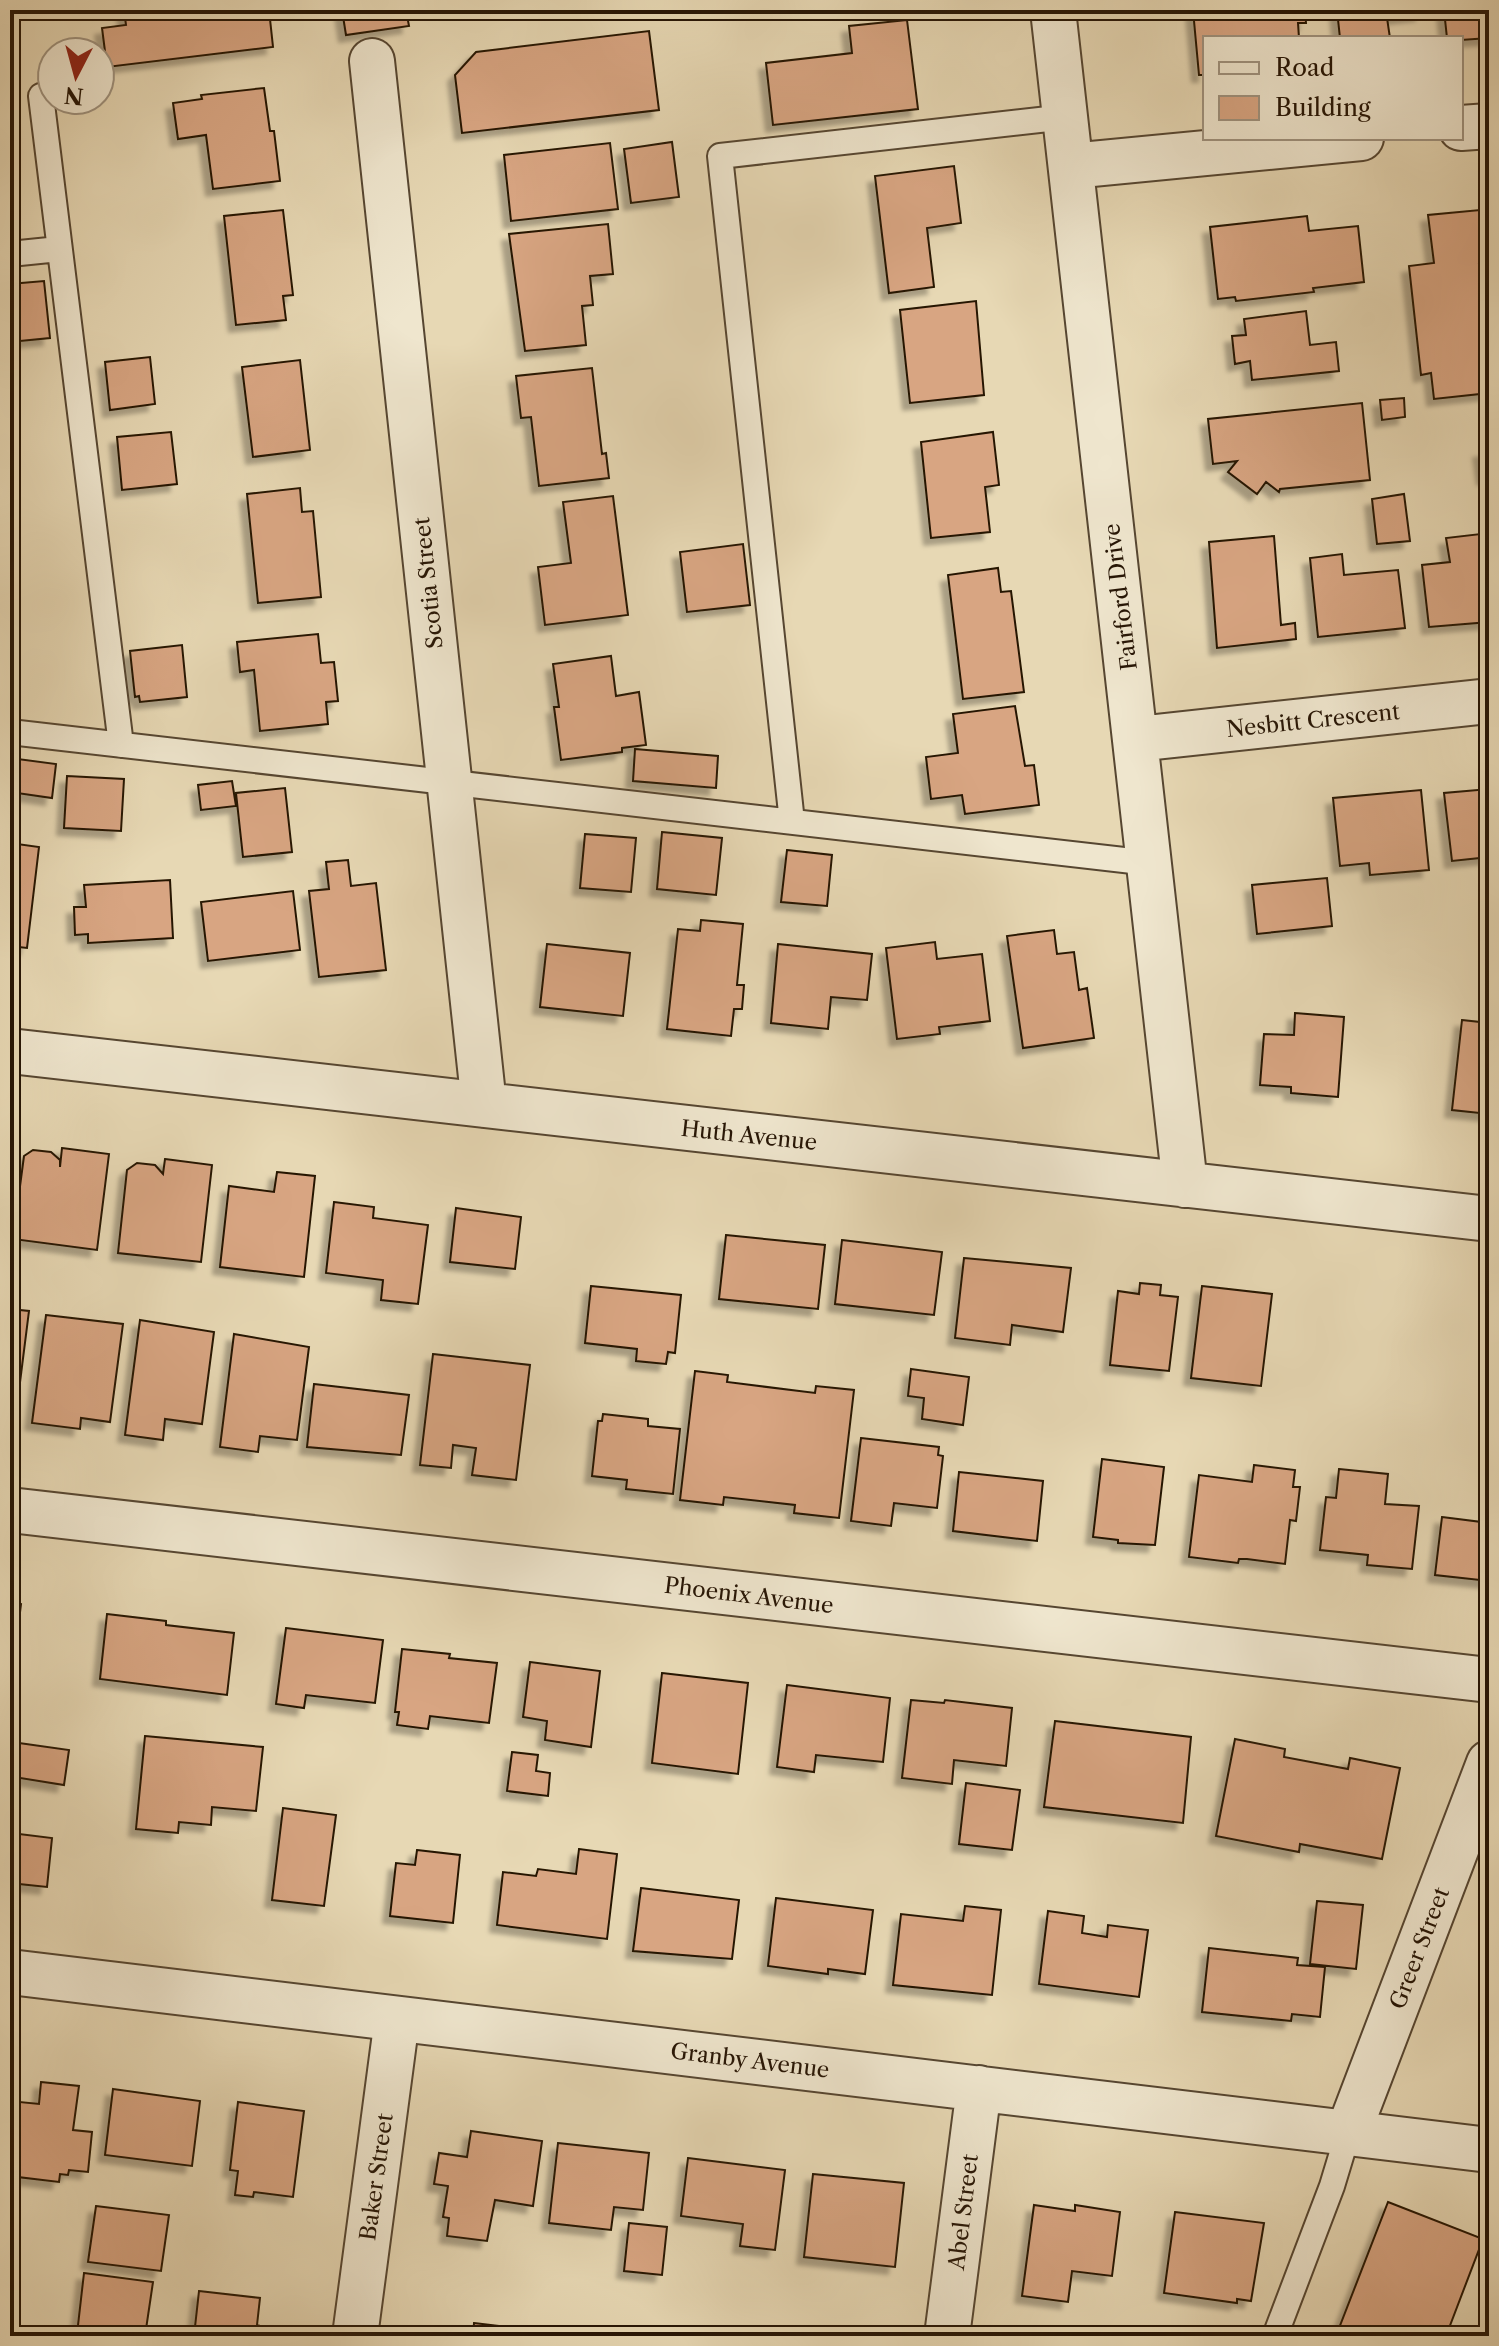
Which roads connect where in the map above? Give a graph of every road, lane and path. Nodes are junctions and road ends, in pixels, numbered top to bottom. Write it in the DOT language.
graph roads {
  1 [pos="1053,10"];
  2 [pos="372,61"];
  3 [pos="43,116"];
  4 [pos="1066,117"];
  5 [pos="1489,126"];
  6 [pos="1463,128"];
  7 [pos="1340,140"];
  8 [pos="1071,166"];
  9 [pos="59,249"];
  10 [pos="10,254"];
  11 [pos="1489,701"];
  12 [pos="10,732"];
  13 [pos="1137,739"];
  14 [pos="121,745"];
  15 [pos="450,783"];
  16 [pos="792,822"];
  17 [pos="1150,863"];
  18 [pos="10,1051"];
  19 [pos="484,1105"];
  20 [pos="1185,1185"];
  21 [pos="1489,1219"];
  22 [pos="10,1510"];
  23 [pos="1489,1680"];
  24 [pos="1489,1763"];
  25 [pos="10,1972"];
  26 [pos="397,2019"];
  27 [pos="979,2088"];
  28 [pos="1348,2133"];
  29 [pos="1489,2150"];
  30 [pos="355,2336"];
  31 [pos="947,2336"];
  32 [pos="1275,2336"];
  1 -- 4 [label="street, Fairford Drive"];
  2 -- 15 [label="street, Scotia Street"];
  3 -- 9 [label="lane"];
  4 -- 8 [label="street, Fairford Drive"];
  4 -- 16 [label="lane"];
  5 -- 6 [label="street"];
  7 -- 8 [label="street"];
  8 -- 13 [label="street, Fairford Drive"];
  9 -- 10 [label="lane"];
  9 -- 14 [label="lane"];
  11 -- 13 [label="street, Nesbitt Crescent"];
  12 -- 14 [label="lane"];
  13 -- 17 [label="street, Fairford Drive"];
  14 -- 15 [label="lane"];
  15 -- 16 [label="lane"];
  15 -- 19 [label="street, Scotia Street"];
  16 -- 17 [label="lane"];
  17 -- 20 [label="street, Fairford Drive"];
  18 -- 19 [label="street, Huth Avenue"];
  19 -- 20 [label="street, Huth Avenue"];
  20 -- 21 [label="street, Huth Avenue"];
  22 -- 23 [label="street, Phoenix Avenue"];
  24 -- 28 [label="street, Greer Street"];
  25 -- 26 [label="street, Granby Avenue"];
  26 -- 27 [label="street, Granby Avenue"];
  26 -- 30 [label="street, Baker Street"];
  27 -- 28 [label="street, Granby Avenue"];
  27 -- 31 [label="street, Abel Street"];
  28 -- 29 [label="street, Granby Avenue"];
  28 -- 32 [label="lane"];
}
